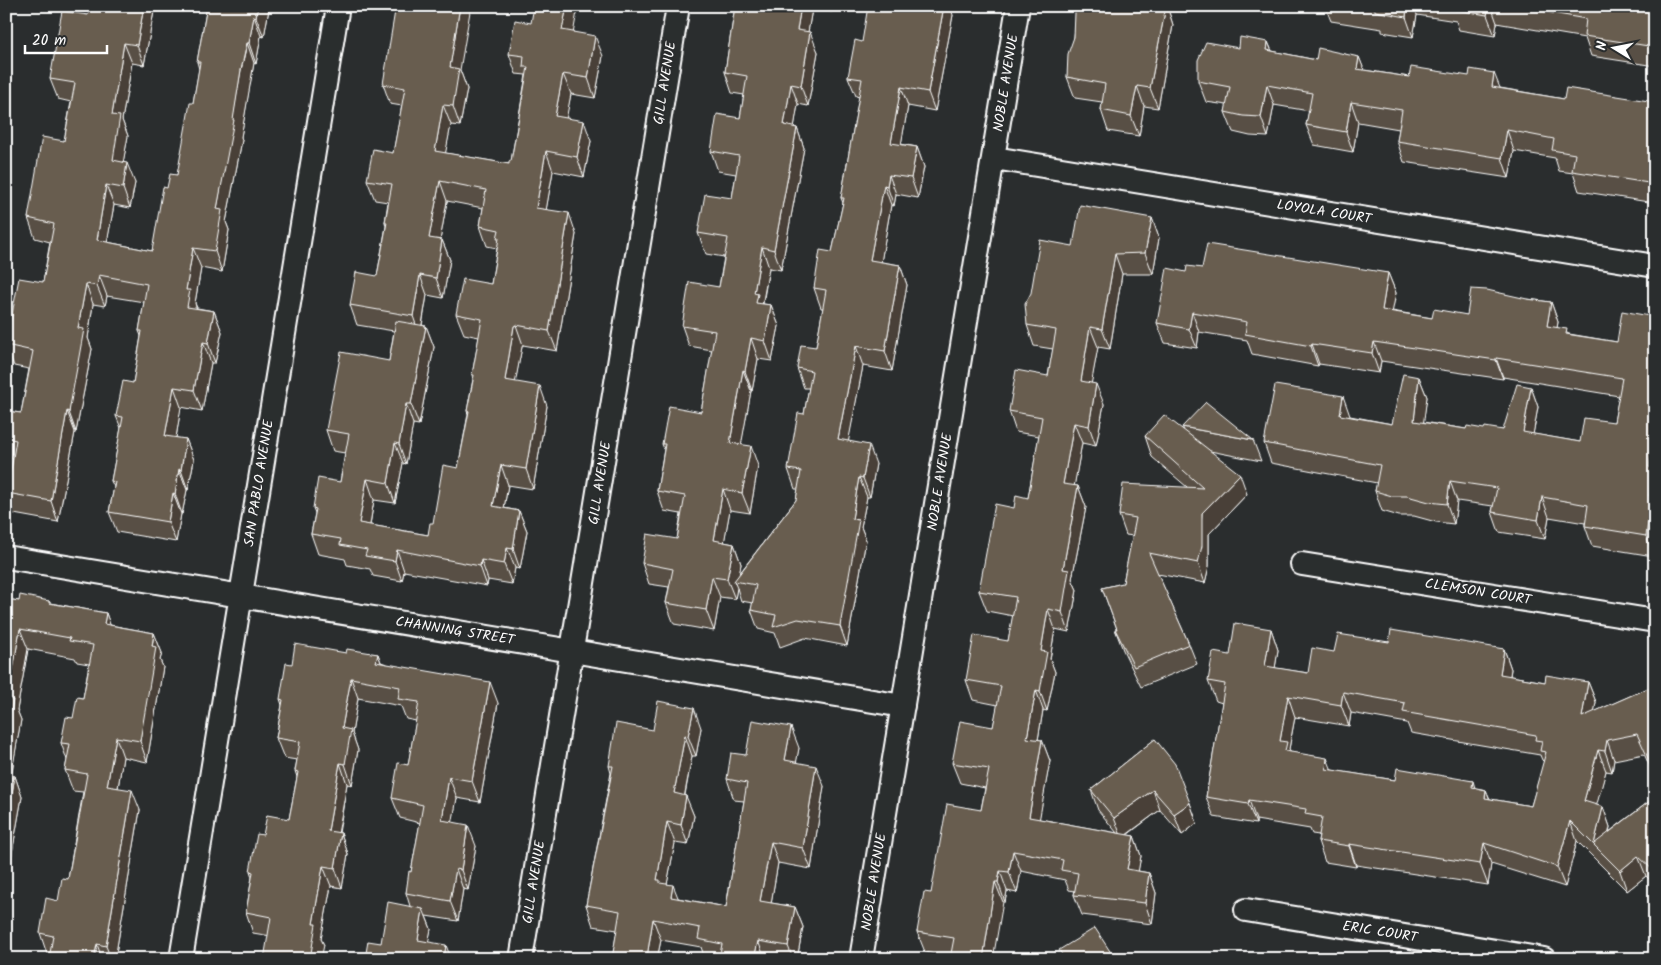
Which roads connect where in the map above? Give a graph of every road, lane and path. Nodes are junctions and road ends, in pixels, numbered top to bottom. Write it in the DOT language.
graph roads {
  1 [pos="338,6"];
  2 [pos="678,6"];
  3 [pos="1018,6"];
  4 [pos="994,158"];
  5 [pos="1655,266"];
  6 [pos="6,557"];
  7 [pos="1302,564"];
  8 [pos="241,596"];
  9 [pos="1655,621"];
  10 [pos="572,651"];
  11 [pos="903,706"];
  12 [pos="1246,910"];
  13 [pos="181,959"];
  14 [pos="521,959"];
  15 [pos="861,959"];
  16 [pos="1544,959"];
  1 -- 8 [label="street, SAN PABLO AVENUE"];
  2 -- 10 [label="street, GILL AVENUE"];
  3 -- 4 [label="street, NOBLE AVENUE"];
  4 -- 5 [label="street, LOYOLA COURT"];
  4 -- 11 [label="street, NOBLE AVENUE"];
  6 -- 8 [label="street, CHANNING STREET"];
  7 -- 9 [label="street, CLEMSON COURT"];
  8 -- 10 [label="street, CHANNING STREET"];
  8 -- 13 [label="street, SAN PABLO AVENUE"];
  10 -- 11 [label="street, CHANNING STREET"];
  10 -- 14 [label="street, GILL AVENUE"];
  11 -- 15 [label="street, NOBLE AVENUE"];
  12 -- 16 [label="street, ERIC COURT"];
}
